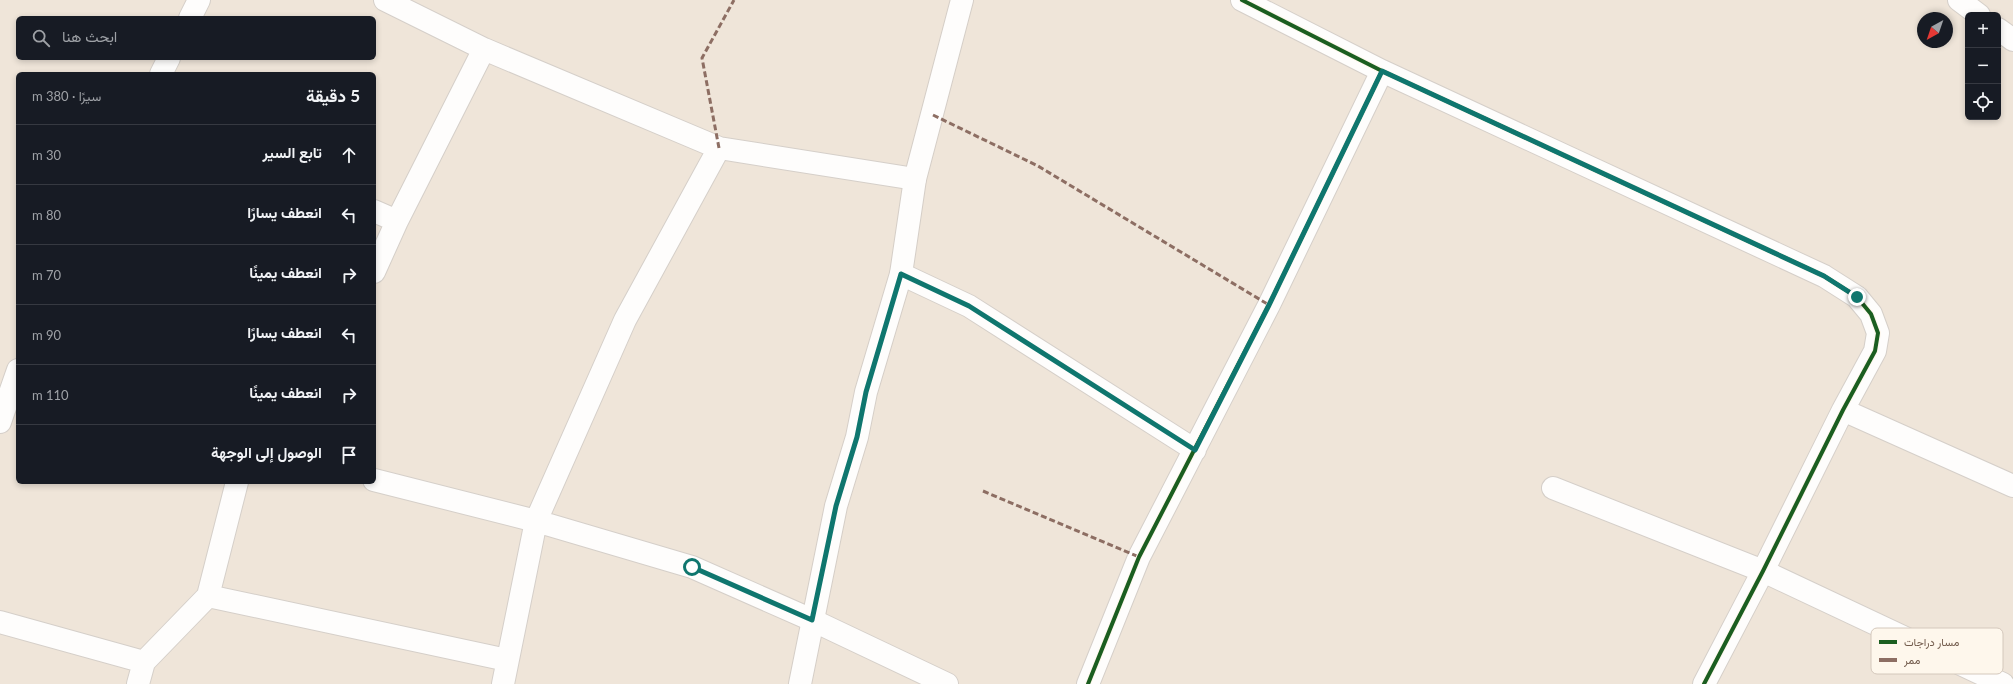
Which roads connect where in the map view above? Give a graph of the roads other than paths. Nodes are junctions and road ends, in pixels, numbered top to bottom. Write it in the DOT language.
graph roads {
  1 [pos="199,0"];
  2 [pos="385,0"];
  3 [pos="962,0"];
  4 [pos="1242,0"];
  5 [pos="1959,0"];
  6 [pos="1975,12"];
  7 [pos="191,16"];
  8 [pos="2001,31"];
  9 [pos="2013,40"];
  10 [pos="484,49"];
  11 [pos="168,60"];
  12 [pos="1382,71"];
  13 [pos="162,72"];
  14 [pos="719,148"];
  15 [pos="915,179"];
  16 [pos="376,212"];
  17 [pos="396,221"];
  18 [pos="376,267"];
  19 [pos="901,274"];
  20 [pos="12,377"];
  21 [pos="1843,410"];
  22 [pos="0,422"];
  23 [pos="1195,450"];
  24 [pos="376,481"];
  25 [pos="236,484"];
  26 [pos="2013,486"];
  27 [pos="1553,488"];
  28 [pos="536,521"];
  29 [pos="1763,571"];
  30 [pos="208,596"];
  31 [pos="812,620"];
  32 [pos="0,622"];
  33 [pos="1884,628"];
  34 [pos="507,660"];
  35 [pos="144,662"];
  36 [pos="1982,674"];
  37 [pos="138,684"];
  38 [pos="503,684"];
  39 [pos="800,684"];
  40 [pos="947,684"];
  41 [pos="1088,684"];
  42 [pos="1704,684"];
  43 [pos="2003,684"];
  1 -- 7 [label="street"];
  2 -- 10 [label="street"];
  3 -- 15 [label="street"];
  4 -- 12 [label="street"];
  5 -- 6 [label="street"];
  8 -- 9 [label="street"];
  10 -- 14 [label="street"];
  10 -- 17 [label="street"];
  11 -- 13 [label="street"];
  12 -- 21 [label="street"];
  12 -- 23 [label="street"];
  14 -- 15 [label="street"];
  14 -- 28 [label="street"];
  15 -- 19 [label="street"];
  16 -- 17 [label="street"];
  17 -- 18 [label="street"];
  19 -- 23 [label="street"];
  19 -- 31 [label="street"];
  20 -- 22 [label="street"];
  21 -- 26 [label="street"];
  21 -- 29 [label="street"];
  23 -- 41 [label="street"];
  24 -- 28 [label="street"];
  25 -- 30 [label="street"];
  27 -- 29 [label="street"];
  28 -- 31 [label="street"];
  28 -- 34 [label="street"];
  29 -- 33 [label="street"];
  29 -- 42 [label="street"];
  30 -- 34 [label="street"];
  30 -- 35 [label="street"];
  31 -- 39 [label="street"];
  31 -- 40 [label="street"];
  32 -- 35 [label="street"];
  34 -- 38 [label="street"];
  35 -- 37 [label="street"];
  36 -- 43 [label="street"];
}
